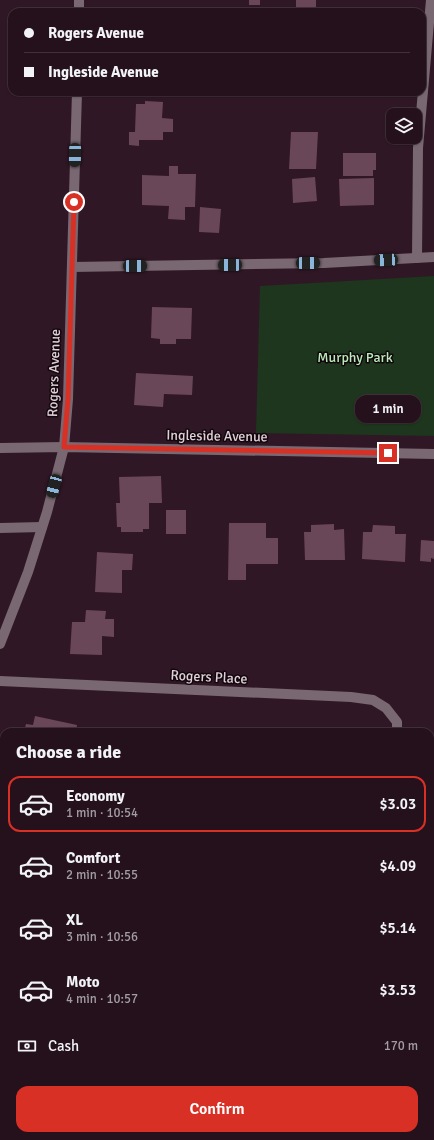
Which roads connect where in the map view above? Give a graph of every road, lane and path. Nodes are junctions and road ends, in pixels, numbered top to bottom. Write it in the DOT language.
graph roads {
  1 [pos="431,0"];
  2 [pos="426,57"];
  3 [pos="76,96"];
  4 [pos="423,96"];
  5 [pos="434,257"];
  6 [pos="417,258"];
  7 [pos="72,267"];
  8 [pos="64,447"];
  9 [pos="0,448"];
  10 [pos="434,454"];
  11 [pos="42,527"];
  12 [pos="0,528"];
  13 [pos="0,644"];
  14 [pos="0,681"];
  15 [pos="397,728"];
  1 -- 2 [label="street"];
  3 -- 7 [label="street, Rogers Avenue"];
  4 -- 6 [label="street"];
  5 -- 6 [label="street"];
  6 -- 7 [label="street"];
  7 -- 8 [label="street, Rogers Avenue"];
  8 -- 9 [label="street, Ingleside Avenue"];
  8 -- 10 [label="street, Ingleside Avenue"];
  8 -- 11 [label="street, Rogers Avenue"];
  11 -- 12 [label="street"];
  11 -- 13 [label="street, Rogers Avenue"];
  14 -- 15 [label="street, Rogers Place"];
}
